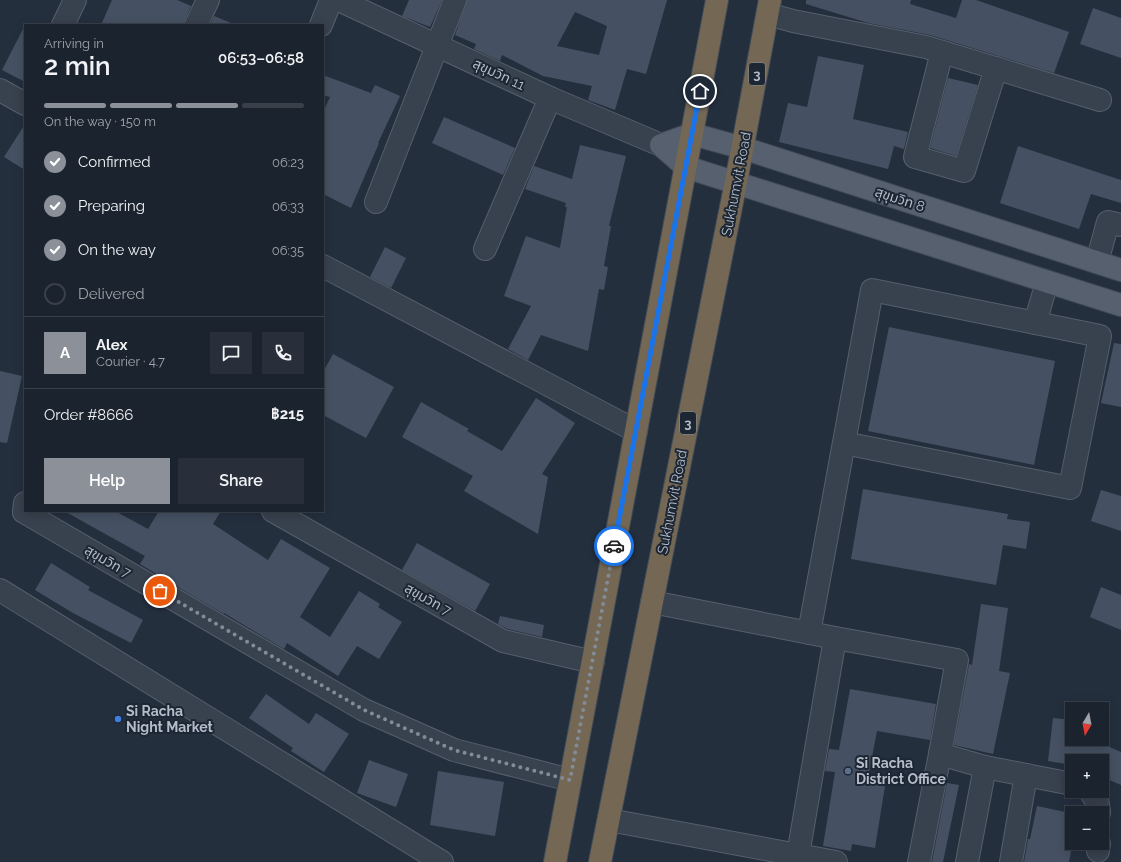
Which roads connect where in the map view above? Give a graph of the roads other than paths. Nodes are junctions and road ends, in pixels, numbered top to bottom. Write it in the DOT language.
graph roads {
  1 [pos="75,0"];
  2 [pos="208,0"];
  3 [pos="331,0"];
  4 [pos="339,0"];
  5 [pos="455,0"];
  6 [pos="717,0"];
  7 [pos="769,7"];
  8 [pos="64,24"];
  9 [pos="196,24"];
  10 [pos="321,24"];
  11 [pos="438,45"];
  12 [pos="942,52"];
  13 [pos="996,68"];
  14 [pos="0,90"];
  15 [pos="550,98"];
  16 [pos="1100,100"];
  17 [pos="24,103"];
  18 [pos="692,134"];
  19 [pos="661,145"];
  20 [pos="743,148"];
  21 [pos="686,167"];
  22 [pos="736,182"];
  23 [pos="376,202"];
  24 [pos="1121,225"];
  25 [pos="485,249"];
  26 [pos="1057,250"];
  27 [pos="1097,262"];
  28 [pos="324,267"];
  29 [pos="1121,270"];
  30 [pos="1047,282"];
  31 [pos="1121,305"];
  32 [pos="1036,323"];
  33 [pos="636,431"];
  34 [pos="844,443"];
  35 [pos="24,512"];
  36 [pos="275,512"];
  37 [pos="0,590"];
  38 [pos="652,602"];
  39 [pos="809,633"];
  40 [pos="835,638"];
  41 [pos="592,662"];
  42 [pos="940,754"];
  43 [pos="985,767"];
  44 [pos="1026,775"];
  45 [pos="570,780"];
  46 [pos="1065,783"];
  47 [pos="609,820"];
  48 [pos="798,855"];
  49 [pos="442,862"];
  50 [pos="555,862"];
  51 [pos="600,862"];
  52 [pos="836,862"];
  53 [pos="919,862"];
  54 [pos="967,862"];
  55 [pos="1011,862"];
  1 -- 8 [label="street"];
  2 -- 9 [label="street"];
  3 -- 10 [label="street"];
  4 -- 11 [label="street, สุขุมวิท 11"];
  5 -- 11 [label="street"];
  6 -- 18 [label="highway"];
  7 -- 12 [label="street"];
  7 -- 20 [label="highway, Sukhumvit Road / 3"];
  11 -- 15 [label="street, สุขุมวิท 11"];
  11 -- 23 [label="street"];
  12 -- 13 [label="street"];
  12 -- 13 [label="street"];
  13 -- 16 [label="street"];
  14 -- 17 [label="street"];
  15 -- 19 [label="street, สุขุมวิท 11"];
  15 -- 25 [label="street"];
  18 -- 19 [label="main road"];
  18 -- 20 [label="main road"];
  18 -- 21 [label="highway"];
  19 -- 21 [label="main road, สุขุมวิท 11"];
  20 -- 22 [label="highway, Sukhumvit Road / 3"];
  20 -- 26 [label="main road, สุขุมวิท 8"];
  21 -- 22 [label="main road, สุขุมวิท 11"];
  21 -- 33 [label="highway"];
  22 -- 30 [label="main road"];
  22 -- 38 [label="highway, Sukhumvit Road / 3"];
  24 -- 27 [label="street"];
  26 -- 27 [label="main road, สุขุมวิท 8"];
  26 -- 30 [label="main road"];
  27 -- 29 [label="main road, สุขุมวิท 8"];
  28 -- 33 [label="street"];
  30 -- 31 [label="main road"];
  30 -- 32 [label="street"];
  32 -- 34 [label="street"];
  32 -- 34 [label="street"];
  33 -- 41 [label="highway"];
  34 -- 39 [label="street"];
  35 -- 45 [label="street, สุขุมวิท 7"];
  36 -- 41 [label="street, สุขุมวิท 7"];
  37 -- 49 [label="street"];
  38 -- 39 [label="street"];
  38 -- 47 [label="highway, Sukhumvit Road / 3"];
  39 -- 40 [label="street"];
  40 -- 42 [label="street"];
  40 -- 48 [label="street"];
  41 -- 45 [label="highway"];
  42 -- 43 [label="street"];
  42 -- 53 [label="street"];
  43 -- 44 [label="street"];
  43 -- 54 [label="street"];
  44 -- 46 [label="street"];
  44 -- 55 [label="street"];
  45 -- 50 [label="highway"];
  47 -- 48 [label="street"];
  47 -- 51 [label="highway, Sukhumvit Road / 3"];
  48 -- 52 [label="street"];
}
